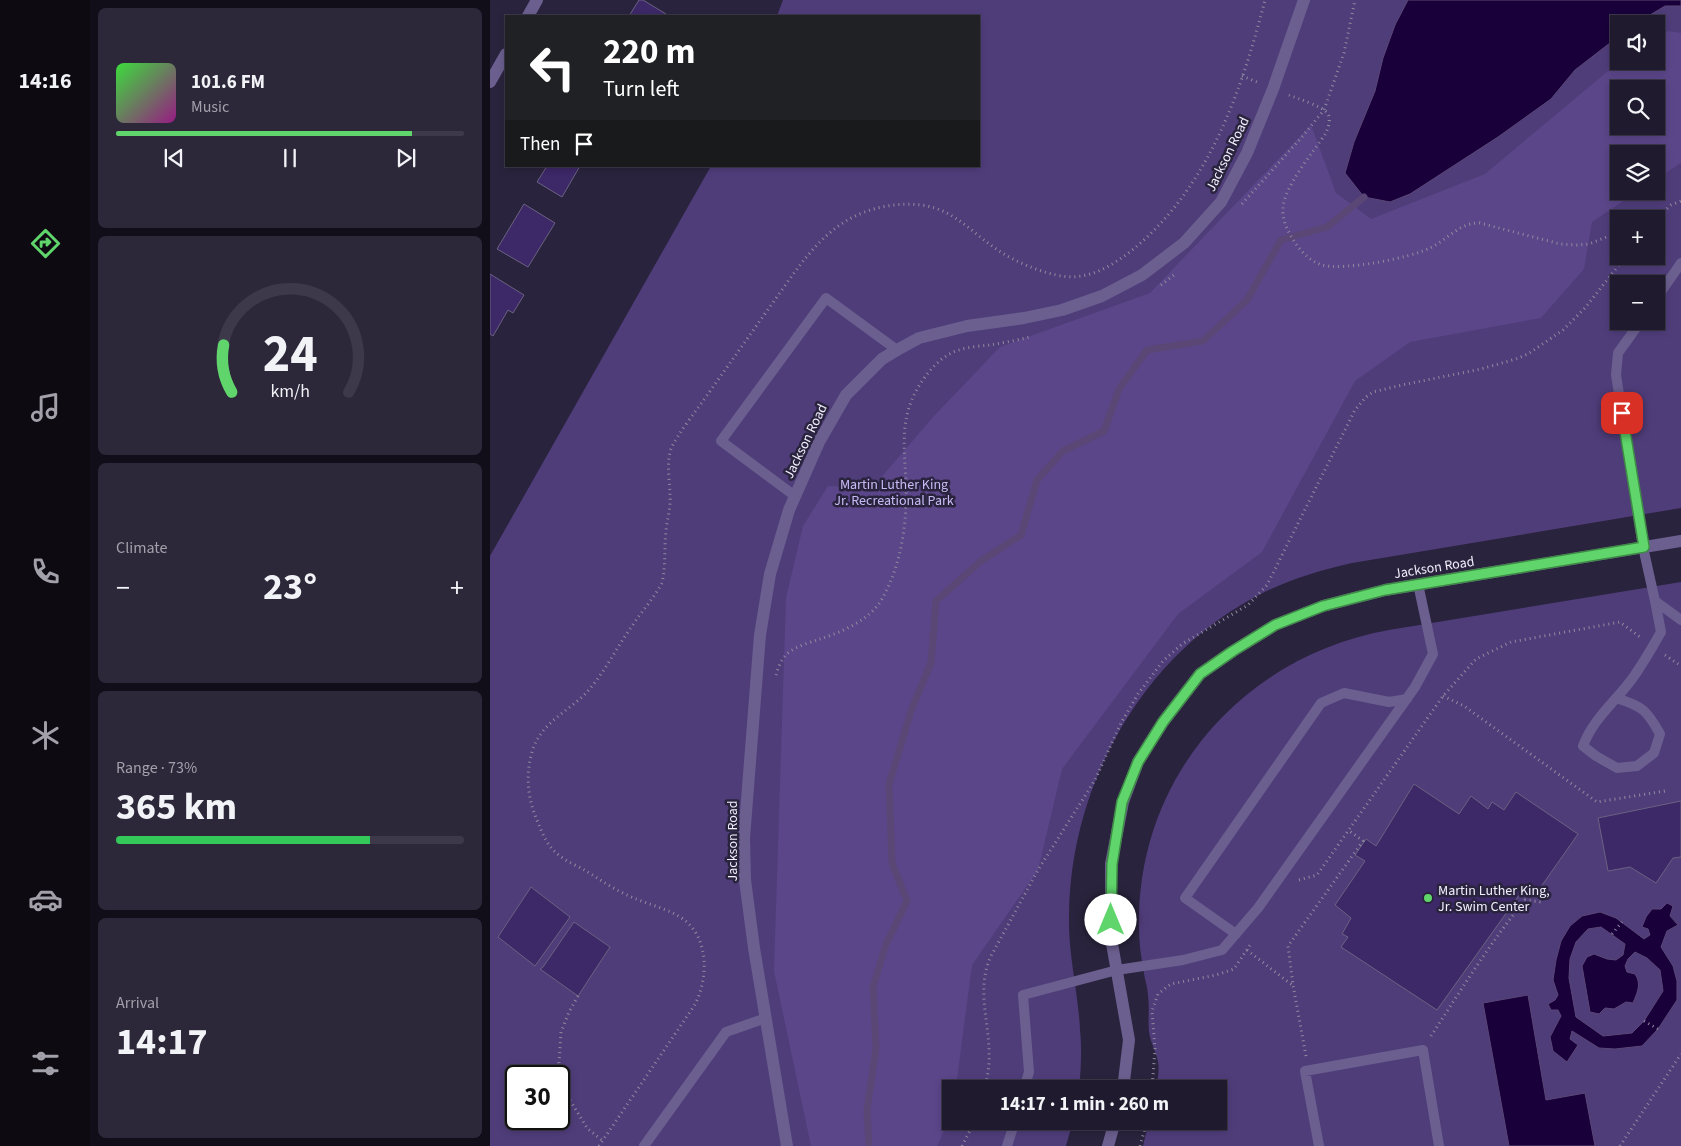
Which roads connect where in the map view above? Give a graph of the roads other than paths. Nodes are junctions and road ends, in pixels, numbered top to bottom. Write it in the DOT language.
graph roads {
  1 [pos="537,0"];
  2 [pos="1304,0"];
  3 [pos="529,15"];
  4 [pos="505,56"];
  5 [pos="490,82"];
  6 [pos="1681,263"];
  7 [pos="1665,286"];
  8 [pos="1635,330"];
  9 [pos="897,350"];
  10 [pos="795,496"];
  11 [pos="1681,541"];
  12 [pos="1644,547"];
  13 [pos="1418,584"];
  14 [pos="1655,601"];
  15 [pos="1681,620"];
  16 [pos="1616,698"];
  17 [pos="1407,699"];
  18 [pos="1236,934"];
  19 [pos="1117,970"];
  20 [pos="766,1018"];
  21 [pos="1027,1080"];
  22 [pos="1124,1080"];
  23 [pos="1012,1130"];
  24 [pos="1113,1130"];
  25 [pos="644,1146"];
  26 [pos="787,1146"];
  27 [pos="1007,1146"];
  28 [pos="1108,1146"];
  29 [pos="1319,1146"];
  30 [pos="1439,1146"];
  1 -- 3 [label="street"];
  2 -- 9 [label="street, Jackson Road"];
  4 -- 5 [label="street"];
  6 -- 7 [label="lane"];
  8 -- 12 [label="lane"];
  9 -- 10 [label="street, Jackson Road"];
  9 -- 10 [label="lane"];
  10 -- 20 [label="street, Jackson Road"];
  11 -- 12 [label="street, Jackson Road"];
  12 -- 13 [label="street, Jackson Road"];
  12 -- 14 [label="lane"];
  13 -- 17 [label="lane"];
  13 -- 19 [label="street, Jackson Road"];
  14 -- 15 [label="lane"];
  14 -- 16 [label="lane"];
  16 -- 16 [label="lane"];
  17 -- 18 [label="lane"];
  17 -- 18 [label="lane"];
  18 -- 19 [label="lane"];
  19 -- 21 [label="lane"];
  19 -- 22 [label="street, Jackson Road"];
  20 -- 25 [label="lane"];
  20 -- 26 [label="street, Jackson Road"];
  23 -- 27 [label="lane"];
  24 -- 28 [label="street"];
  29 -- 30 [label="lane"];
}
